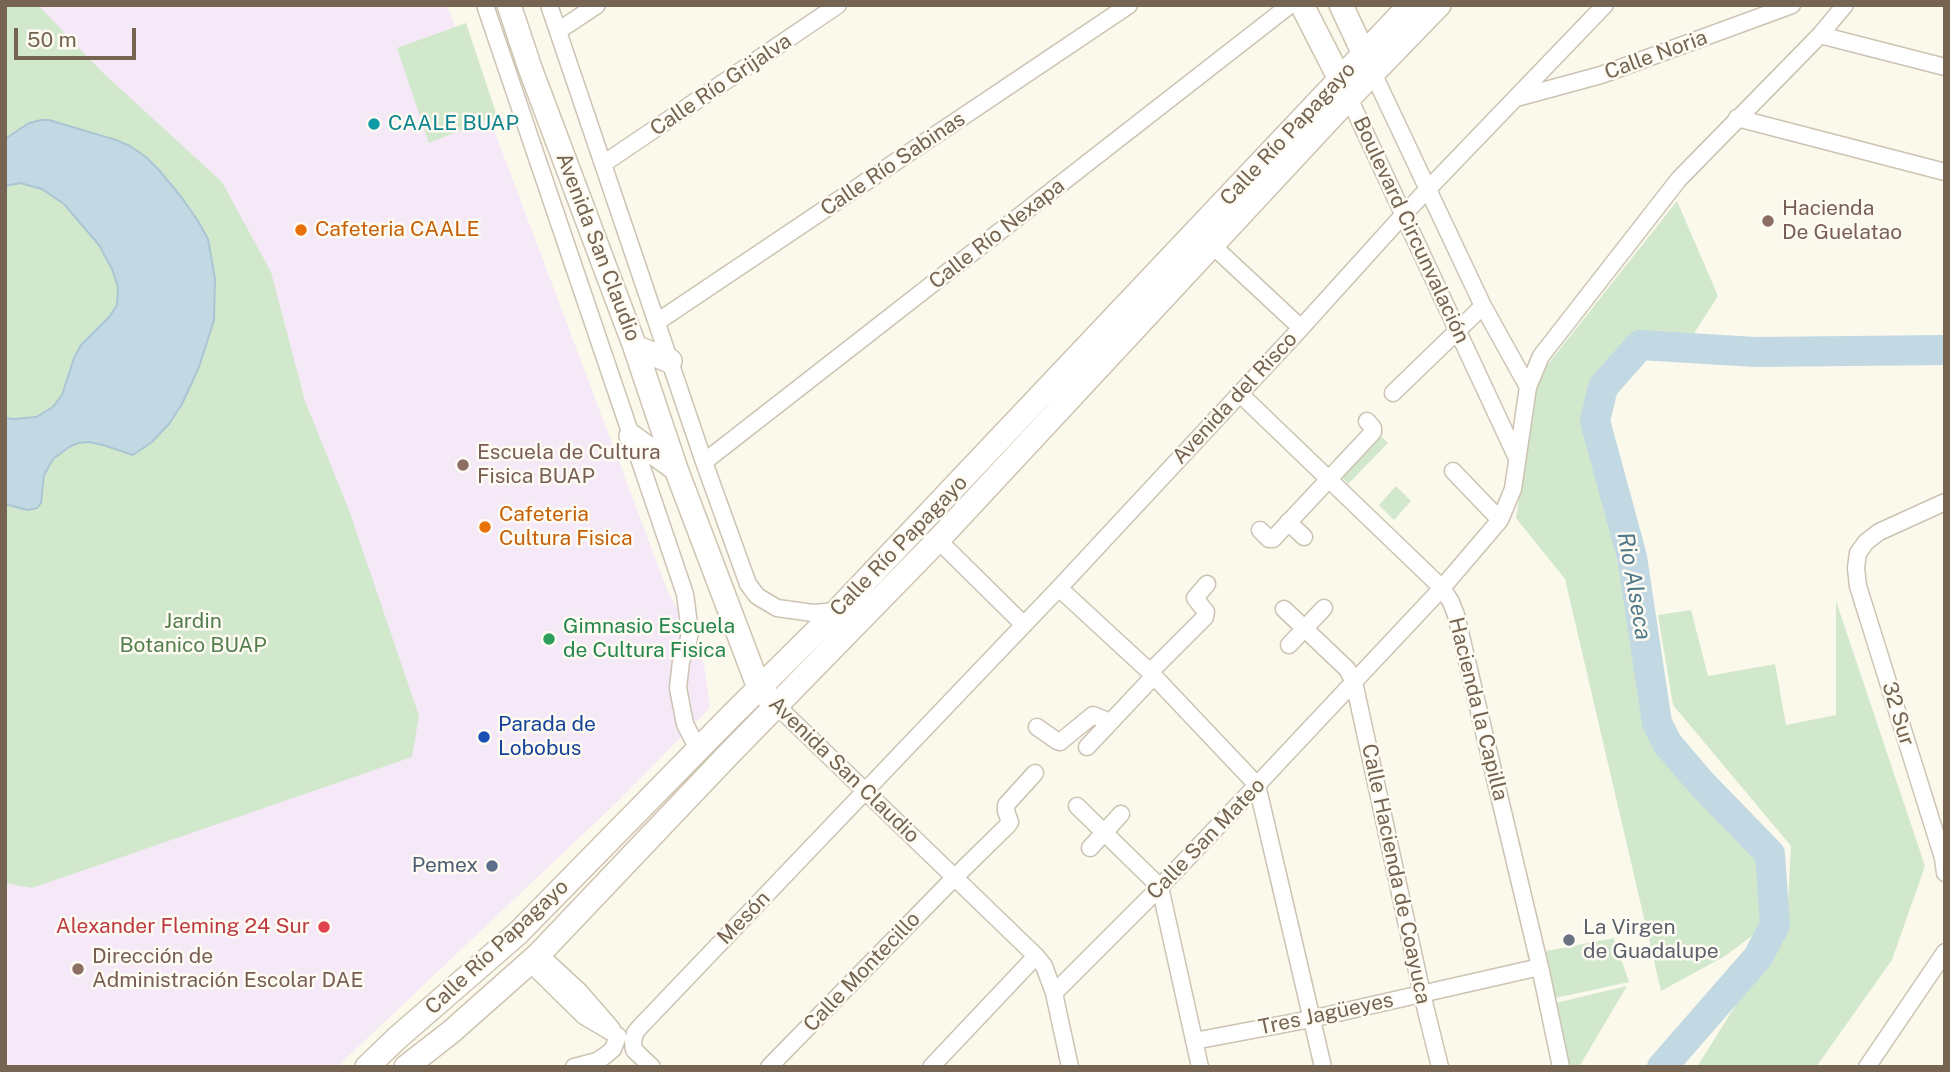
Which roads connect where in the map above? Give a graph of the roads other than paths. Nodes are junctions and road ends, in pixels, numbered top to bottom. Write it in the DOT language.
graph roads {
  1 [pos="485,5"];
  2 [pos="509,5"];
  3 [pos="549,5"];
  4 [pos="597,5"];
  5 [pos="838,5"];
  6 [pos="1129,5"];
  7 [pos="1290,5"];
  8 [pos="1301,5"];
  9 [pos="1341,5"];
  10 [pos="1410,5"];
  11 [pos="1439,5"];
  12 [pos="1605,5"];
  13 [pos="1793,5"];
  14 [pos="1845,5"];
  15 [pos="558,31"];
  16 [pos="1820,35"];
  17 [pos="1369,64"];
  18 [pos="1945,67"];
  19 [pos="1345,89"];
  20 [pos="1517,97"];
  21 [pos="1737,118"];
  22 [pos="603,164"];
  23 [pos="1945,172"];
  24 [pos="1428,190"];
  25 [pos="1404,214"];
  26 [pos="1213,246"];
  27 [pos="1483,306"];
  28 [pos="657,322"];
  29 [pos="1301,328"];
  30 [pos="1457,328"];
  31 [pos="635,347"];
  32 [pos="670,361"];
  33 [pos="1528,387"];
  34 [pos="1239,393"];
  35 [pos="1393,393"];
  36 [pos="1370,425"];
  37 [pos="631,436"];
  38 [pos="1517,458"];
  39 [pos="704,462"];
  40 [pos="676,469"];
  41 [pos="1452,471"];
  42 [pos="1328,480"];
  43 [pos="1945,502"];
  44 [pos="1500,520"];
  45 [pos="1289,522"];
  46 [pos="1260,530"];
  47 [pos="1304,537"];
  48 [pos="937,540"];
  49 [pos="1207,584"];
  50 [pos="1442,587"];
  51 [pos="1059,588"];
  52 [pos="1324,608"];
  53 [pos="1284,609"];
  54 [pos="837,611"];
  55 [pos="1024,625"];
  56 [pos="1304,629"];
  57 [pos="1289,645"];
  58 [pos="1152,674"];
  59 [pos="1354,682"];
  60 [pos="759,688"];
  61 [pos="777,706"];
  62 [pos="1110,722"];
  63 [pos="1037,727"];
  64 [pos="1087,747"];
  65 [pos="698,749"];
  66 [pos="1035,773"];
  67 [pos="1257,785"];
  68 [pos="866,791"];
  69 [pos="1077,806"];
  70 [pos="1121,814"];
  71 [pos="1104,834"];
  72 [pos="1090,848"];
  73 [pos="1945,873"];
  74 [pos="955,877"];
  75 [pos="1160,887"];
  76 [pos="1945,952"];
  77 [pos="1036,956"];
  78 [pos="535,958"];
  79 [pos="1540,967"];
  80 [pos="1054,993"];
  81 [pos="1422,994"];
  82 [pos="1311,1019"];
  83 [pos="1194,1041"];
  84 [pos="367,1067"];
  85 [pos="406,1067"];
  86 [pos="575,1067"];
  87 [pos="652,1067"];
  88 [pos="769,1067"];
  89 [pos="931,1067"];
  90 [pos="1070,1067"];
  91 [pos="1200,1067"];
  92 [pos="1323,1067"];
  93 [pos="1440,1067"];
  94 [pos="1561,1067"];
  95 [pos="1867,1067"];
  1 -- 37 [label="street, Avenida San Claudio"];
  2 -- 31 [label="main road, Avenida San Claudio"];
  3 -- 15 [label="street, Avenida San Claudio"];
  4 -- 15 [label="street"];
  5 -- 22 [label="street, Calle Río Grijalva"];
  6 -- 28 [label="street, Calle Río Sabinas"];
  7 -- 39 [label="street, Calle Río Nexapa"];
  8 -- 19 [label="main road, Boulevard Circunvalación"];
  9 -- 17 [label="main road, Boulevard Circunvalación"];
  10 -- 17 [label="main road, Calle Río Papagayo"];
  11 -- 17 [label="main road, Calle Río Papagayo"];
  12 -- 20 [label="street, Avenida del Risco"];
  13 -- 20 [label="street, Calle Noria"];
  14 -- 16 [label="street, Calle San Mateo"];
  15 -- 22 [label="street, Avenida San Claudio"];
  16 -- 18 [label="street"];
  16 -- 21 [label="street, Calle San Mateo"];
  17 -- 19 [label="main road, Calle Río Papagayo"];
  17 -- 24 [label="street, Boulevard Circunvalación"];
  19 -- 25 [label="street, Boulevard Circunvalación"];
  19 -- 26 [label="main road, Calle Río Papagayo"];
  19 -- 54 [label="main road, Calle Río Papagayo"];
  20 -- 24 [label="street, Avenida del Risco"];
  21 -- 23 [label="street"];
  21 -- 33 [label="street, Calle San Mateo"];
  22 -- 28 [label="street, Avenida San Claudio"];
  24 -- 25 [label="street, Avenida del Risco"];
  24 -- 27 [label="street, Boulevard Circunvalación"];
  25 -- 29 [label="street, Avenida del Risco"];
  25 -- 30 [label="street, Boulevard Circunvalación"];
  26 -- 29 [label="street"];
  26 -- 48 [label="main road, Calle Río Papagayo"];
  27 -- 30 [label="street"];
  27 -- 33 [label="street, Boulevard Circunvalación"];
  28 -- 32 [label="street, Avenida San Claudio"];
  29 -- 34 [label="street, Avenida del Risco"];
  30 -- 35 [label="street"];
  30 -- 38 [label="street, Boulevard Circunvalación"];
  31 -- 32 [label="main road"];
  31 -- 40 [label="main road, Avenida San Claudio"];
  32 -- 39 [label="street, Avenida San Claudio"];
  33 -- 38 [label="street, Calle San Mateo"];
  34 -- 42 [label="street, Hacienda la Capilla"];
  34 -- 51 [label="street, Avenida del Risco"];
  36 -- 42 [label="street"];
  37 -- 40 [label="main road"];
  37 -- 65 [label="street, Avenida San Claudio"];
  38 -- 44 [label="street, Calle San Mateo"];
  39 -- 54 [label="street, Avenida San Claudio"];
  40 -- 60 [label="main road, Avenida San Claudio"];
  41 -- 44 [label="street"];
  42 -- 45 [label="street"];
  42 -- 50 [label="street, Hacienda la Capilla"];
  43 -- 73 [label="street, 32 Sur"];
  44 -- 50 [label="street, Calle San Mateo"];
  45 -- 46 [label="street"];
  45 -- 47 [label="street"];
  48 -- 55 [label="street"];
  48 -- 61 [label="main road, Calle Río Papagayo"];
  49 -- 58 [label="street"];
  50 -- 59 [label="street, Calle San Mateo"];
  50 -- 79 [label="street, Hacienda la Capilla"];
  51 -- 55 [label="street, Avenida del Risco"];
  51 -- 58 [label="street"];
  52 -- 56 [label="street"];
  53 -- 56 [label="street"];
  54 -- 60 [label="main road, Calle Río Papagayo"];
  55 -- 68 [label="street, Avenida del Risco"];
  56 -- 57 [label="street"];
  56 -- 59 [label="street"];
  58 -- 62 [label="street"];
  58 -- 67 [label="street"];
  59 -- 67 [label="street, Calle San Mateo"];
  59 -- 81 [label="street, Calle Hacienda de Coayuca"];
  60 -- 61 [label="main road, Avenida San Claudio"];
  60 -- 65 [label="main road, Calle Río Papagayo"];
  61 -- 68 [label="street, Avenida San Claudio"];
  61 -- 78 [label="main road, Calle Río Papagayo"];
  62 -- 63 [label="street"];
  62 -- 64 [label="street"];
  65 -- 84 [label="main road, Calle Río Papagayo"];
  66 -- 74 [label="street, Calle Montecillo"];
  67 -- 75 [label="street, Calle San Mateo"];
  67 -- 82 [label="street"];
  68 -- 74 [label="street, Avenida San Claudio"];
  68 -- 87 [label="street, Mesón"];
  69 -- 71 [label="street"];
  70 -- 71 [label="street"];
  71 -- 72 [label="street"];
  71 -- 75 [label="street"];
  74 -- 77 [label="street, Avenida San Claudio"];
  74 -- 88 [label="street, Calle Montecillo"];
  75 -- 80 [label="street, Calle San Mateo"];
  75 -- 83 [label="street"];
  76 -- 95 [label="street"];
  77 -- 80 [label="street, Avenida San Claudio"];
  77 -- 89 [label="street"];
  78 -- 85 [label="main road, Calle Río Papagayo"];
  78 -- 86 [label="street"];
  79 -- 81 [label="street, Tres Jagüeyes"];
  79 -- 94 [label="street, Hacienda la Capilla"];
  80 -- 90 [label="street, Avenida San Claudio"];
  81 -- 82 [label="street, Tres Jagüeyes"];
  81 -- 93 [label="street, Calle Hacienda de Coayuca"];
  82 -- 83 [label="street, Tres Jagüeyes"];
  82 -- 92 [label="street"];
  83 -- 91 [label="street"];
}
